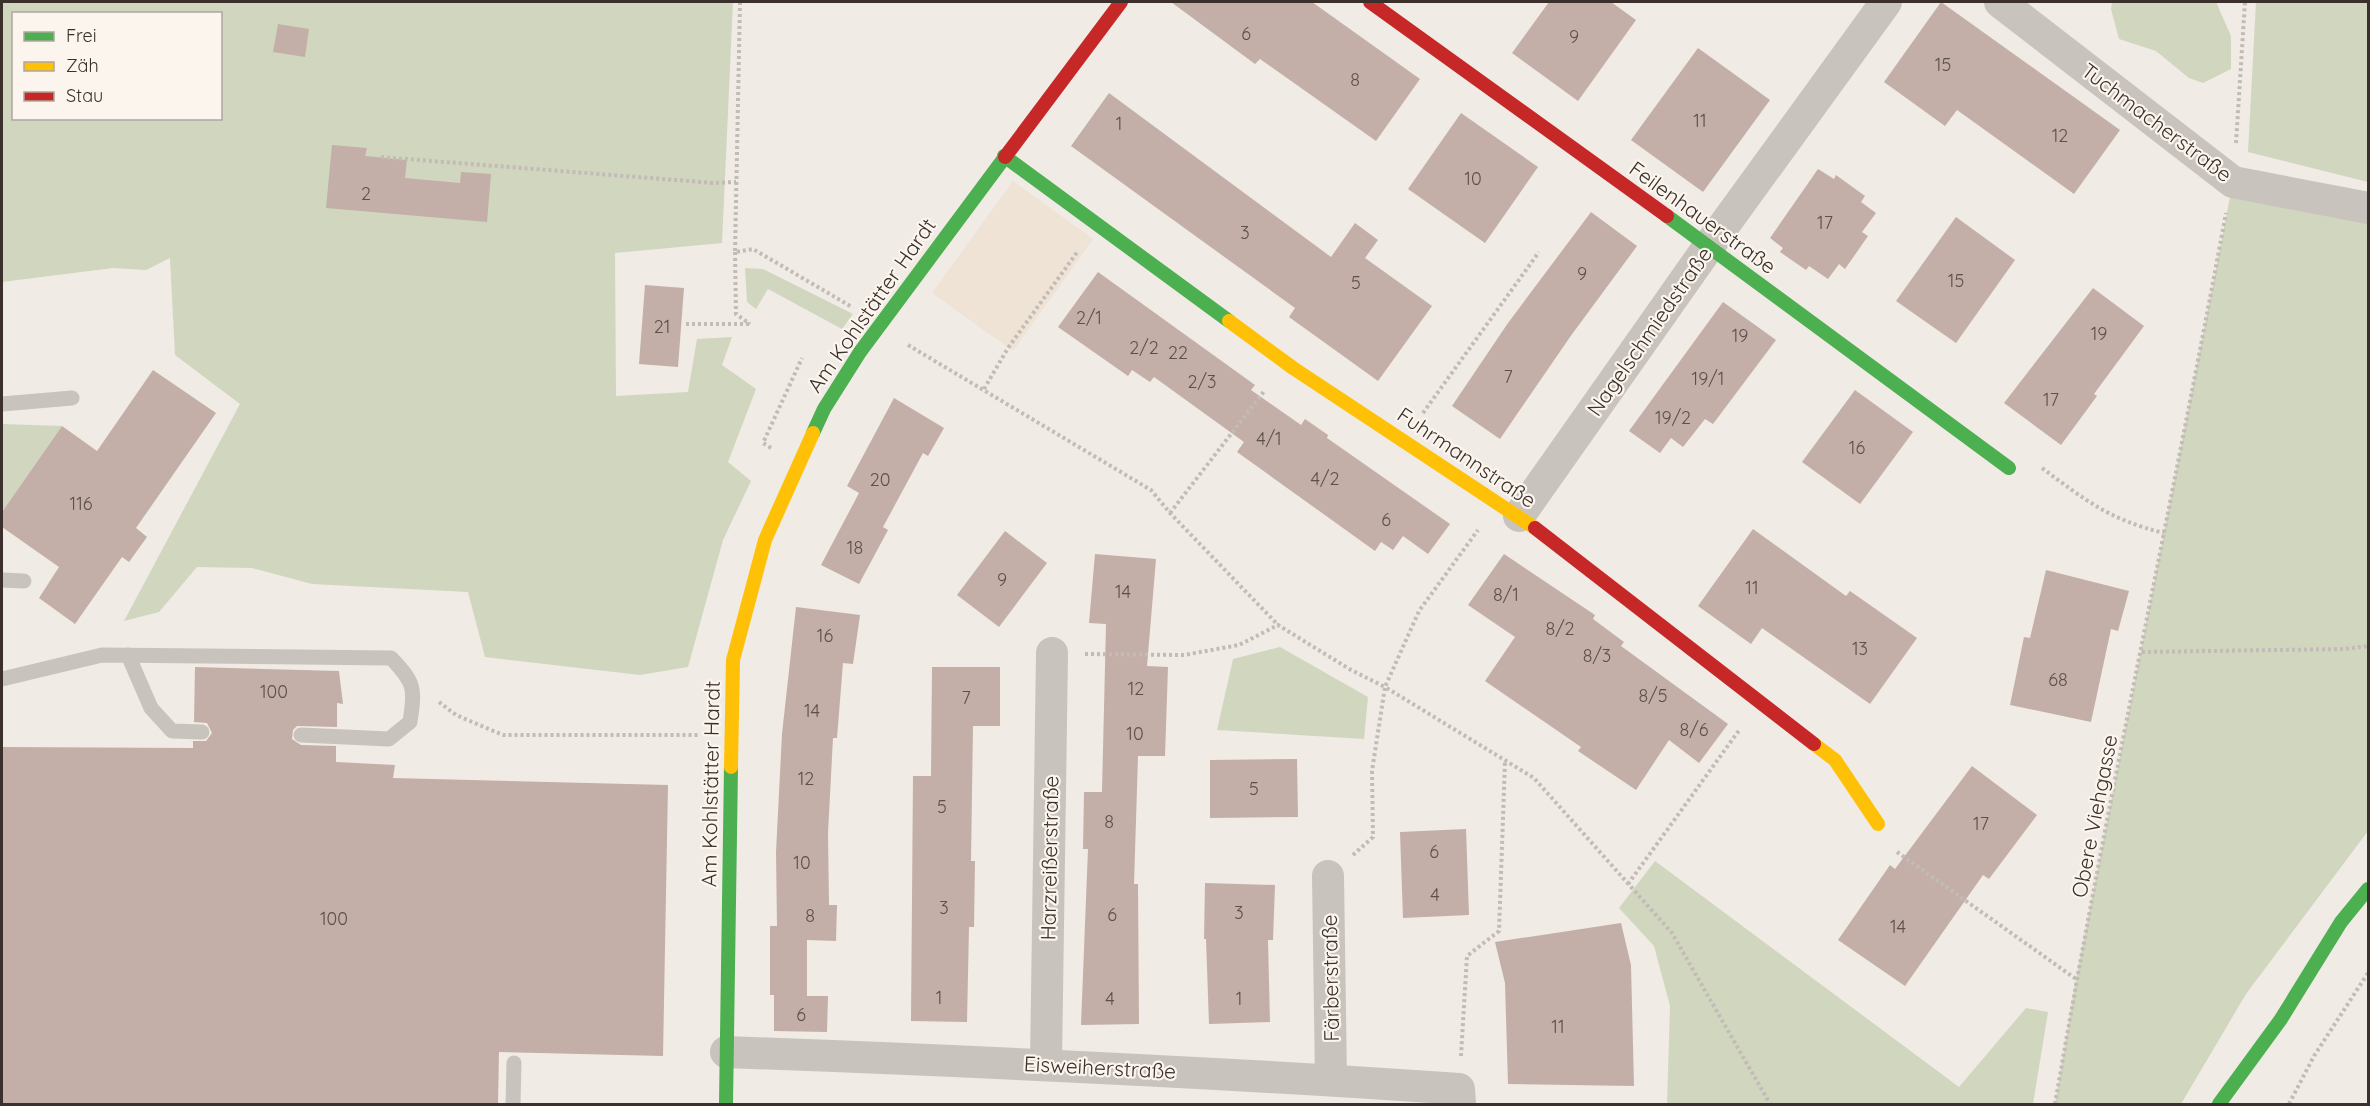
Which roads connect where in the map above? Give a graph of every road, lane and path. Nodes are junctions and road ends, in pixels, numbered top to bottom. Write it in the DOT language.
graph roads {
  1 [pos="740,2"];
  2 [pos="1121,2"];
  3 [pos="1370,2"];
  4 [pos="1886,2"];
  5 [pos="2000,2"];
  6 [pos="2246,2"];
  7 [pos="1004,156"];
  8 [pos="381,157"];
  9 [pos="736,182"];
  10 [pos="2233,182"];
  11 [pos="2368,208"];
  12 [pos="1098,225"];
  13 [pos="1709,246"];
  14 [pos="735,252"];
  15 [pos="1539,252"];
  16 [pos="686,324"];
  17 [pos="879,325"];
  18 [pos="1286,362"];
  19 [pos="984,389"];
  20 [pos="72,398"];
  21 [pos="2,404"];
  22 [pos="1404,441"];
  23 [pos="2009,468"];
  24 [pos="1509,509"];
  25 [pos="1170,513"];
  26 [pos="2164,533"];
  27 [pos="2,580"];
  28 [pos="24,581"];
  29 [pos="1278,625"];
  30 [pos="2368,646"];
  31 [pos="2142,652"];
  32 [pos="1052,653"];
  33 [pos="128,655"];
  34 [pos="410,678"];
  35 [pos="2,679"];
  36 [pos="1385,687"];
  37 [pos="1759,701"];
  38 [pos="202,732"];
  39 [pos="302,735"];
  40 [pos="732,735"];
  41 [pos="1505,761"];
  42 [pos="1878,824"];
  43 [pos="1328,876"];
  44 [pos="1628,884"];
  45 [pos="2368,889"];
  46 [pos="2368,973"];
  47 [pos="2076,979"];
  48 [pos="2281,1018"];
  49 [pos="726,1052"];
  50 [pos="514,1063"];
  51 [pos="1046,1063"];
  52 [pos="2259,1072"];
  53 [pos="1331,1080"];
  54 [pos="1459,1097"];
  55 [pos="513,1104"];
  56 [pos="726,1104"];
  57 [pos="1770,1104"];
  58 [pos="2055,1104"];
  59 [pos="2219,1104"];
  60 [pos="2289,1104"];
  1 -- 9 [label="path"];
  2 -- 7 [label="street, Am Kohlstätter Hardt"];
  3 -- 13 [label="street, Feilenhauerstraße"];
  4 -- 13 [label="street, Nagelschmiedstraße"];
  5 -- 10 [label="street, Tuchmacherstraße"];
  6 -- 10 [label="path, Obere Viehgasse"];
  7 -- 12 [label="street, Fuhrmannstraße"];
  7 -- 17 [label="street, Am Kohlstätter Hardt"];
  8 -- 9 [label="path"];
  9 -- 14 [label="path"];
  10 -- 11 [label="street, Tuchmacherstraße"];
  10 -- 26 [label="path, Obere Viehgasse"];
  12 -- 18 [label="street, Fuhrmannstraße"];
  12 -- 19 [label="path"];
  13 -- 23 [label="street, Feilenhauerstraße"];
  13 -- 24 [label="street, Nagelschmiedstraße"];
  14 -- 16 [label="path"];
  14 -- 17 [label="path"];
  15 -- 22 [label="path"];
  17 -- 19 [label="path"];
  17 -- 40 [label="street, Am Kohlstätter Hardt"];
  18 -- 22 [label="street, Fuhrmannstraße"];
  18 -- 25 [label="path"];
  19 -- 25 [label="path"];
  20 -- 21 [label="lane"];
  22 -- 24 [label="street, Fuhrmannstraße"];
  23 -- 26 [label="path"];
  24 -- 36 [label="path"];
  24 -- 37 [label="street, Fuhrmannstraße"];
  25 -- 29 [label="path"];
  26 -- 31 [label="path, Obere Viehgasse"];
  27 -- 28 [label="lane"];
  29 -- 32 [label="path"];
  29 -- 36 [label="path"];
  30 -- 31 [label="path"];
  31 -- 47 [label="path, Obere Viehgasse"];
  32 -- 51 [label="street, Harzreißerstraße"];
  33 -- 34 [label="lane"];
  33 -- 35 [label="lane"];
  33 -- 38 [label="lane"];
  34 -- 39 [label="lane"];
  34 -- 40 [label="path"];
  36 -- 41 [label="path"];
  36 -- 43 [label="path"];
  37 -- 42 [label="street, Fuhrmannstraße"];
  37 -- 44 [label="path"];
  40 -- 49 [label="street, Am Kohlstätter Hardt"];
  41 -- 44 [label="path"];
  41 -- 54 [label="path"];
  42 -- 47 [label="path"];
  43 -- 53 [label="street, Färberstraße"];
  44 -- 57 [label="path"];
  45 -- 48 [label="street"];
  46 -- 60 [label="path"];
  47 -- 58 [label="path, Obere Viehgasse"];
  48 -- 52 [label="street"];
  48 -- 59 [label="street"];
  49 -- 51 [label="street, Eisweiherstraße"];
  49 -- 56 [label="street, Am Kohlstätter Hardt"];
  50 -- 55 [label="lane"];
  51 -- 53 [label="street, Eisweiherstraße"];
  53 -- 54 [label="street, Eisweiherstraße"];
}
